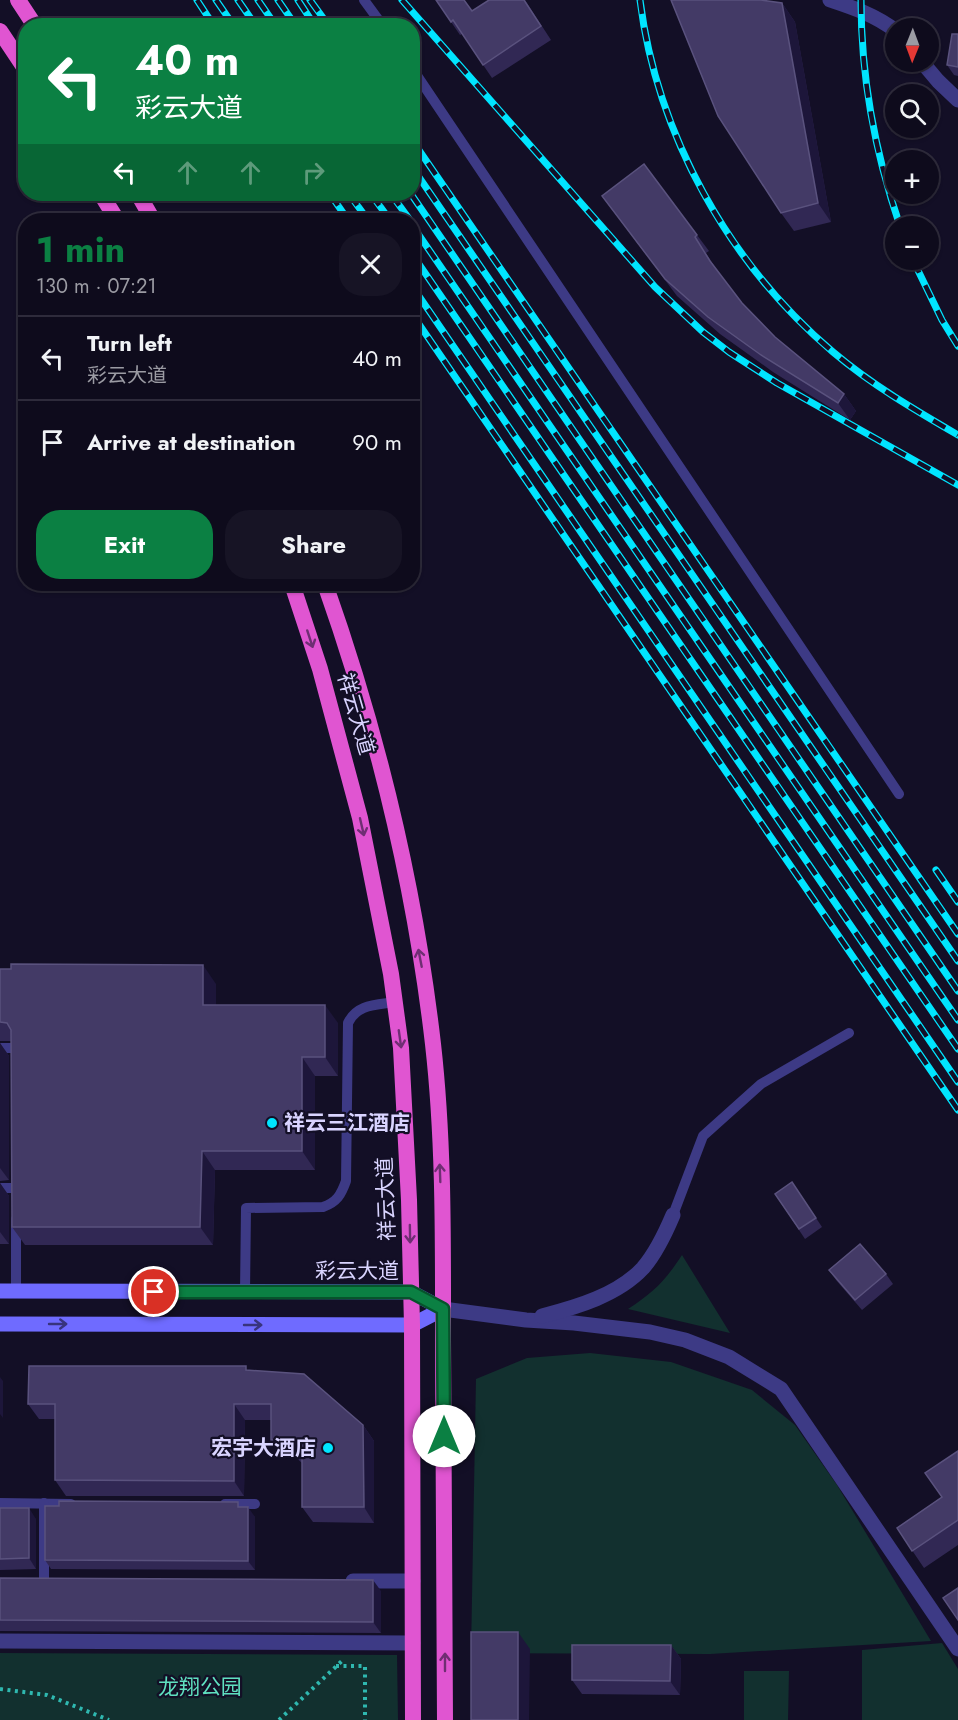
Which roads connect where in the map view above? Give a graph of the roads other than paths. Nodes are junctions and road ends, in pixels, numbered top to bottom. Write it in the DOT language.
graph roads {
  1 [pos="18,0"];
  2 [pos="364,0"];
  3 [pos="830,0"];
  4 [pos="30,18"];
  5 [pos="377,18"];
  6 [pos="885,23"];
  7 [pos="0,30"];
  8 [pos="18,58"];
  9 [pos="930,72"];
  10 [pos="420,80"];
  11 [pos="958,100"];
  12 [pos="294,591"];
  13 [pos="327,591"];
  14 [pos="899,794"];
  15 [pos="395,1002"];
  16 [pos="849,1033"];
  17 [pos="0,1048"];
  18 [pos="16,1071"];
  19 [pos="0,1188"];
  20 [pos="673,1215"];
  21 [pos="8,1291"];
  22 [pos="245,1292"];
  23 [pos="411,1292"];
  24 [pos="443,1309"];
  25 [pos="526,1320"];
  26 [pos="0,1324"];
  27 [pos="412,1325"];
  28 [pos="0,1503"];
  29 [pos="45,1503"];
  30 [pos="80,1504"];
  31 [pos="208,1504"];
  32 [pos="255,1504"];
  33 [pos="45,1579"];
  34 [pos="342,1581"];
  35 [pos="413,1581"];
  36 [pos="0,1641"];
  37 [pos="413,1643"];
  38 [pos="958,1649"];
  39 [pos="413,1720"];
  40 [pos="445,1720"];
  1 -- 4 [label="highway"];
  2 -- 5 [label="lane"];
  3 -- 6 [label="street"];
  7 -- 8 [label="highway"];
  9 -- 11 [label="street"];
  10 -- 14 [label="lane"];
  12 -- 15 [label="highway, 祥云大道, one-way"];
  24 -- 13 [label="highway, 祥云大道, one-way"];
  15 -- 22 [label="lane"];
  15 -- 23 [label="highway, 祥云大道, one-way"];
  16 -- 20 [label="lane"];
  17 -- 18 [label="lane"];
  19 -- 21 [label="lane"];
  20 -- 25 [label="street"];
  21 -- 22 [label="main road, 彩云大道"];
  22 -- 23 [label="main road, 彩云大道"];
  23 -- 24 [label="main road, 彩云大道"];
  23 -- 27 [label="highway, 祥云大道"];
  24 -- 25 [label="street"];
  24 -- 27 [label="main road"];
  40 -- 24 [label="highway, 祥云大道, one-way"];
  25 -- 38 [label="street"];
  26 -- 27 [label="main road, one-way"];
  27 -- 35 [label="highway, 祥云大道"];
  28 -- 29 [label="lane"];
  29 -- 30 [label="lane"];
  29 -- 33 [label="lane"];
  31 -- 32 [label="lane"];
  34 -- 35 [label="street"];
  35 -- 37 [label="highway, 祥云大道"];
  36 -- 37 [label="street"];
  37 -- 39 [label="highway, 祥云大道"];
}
